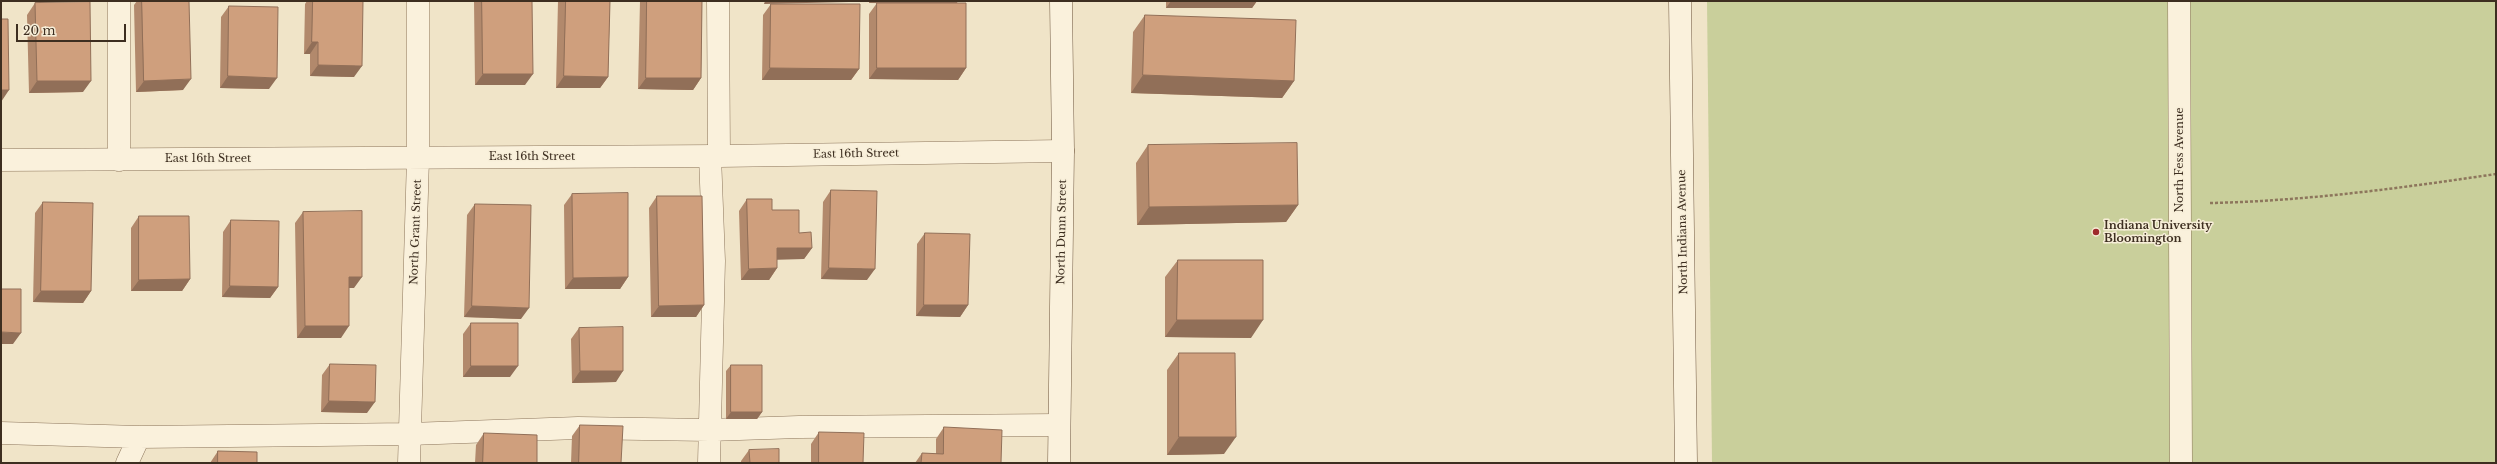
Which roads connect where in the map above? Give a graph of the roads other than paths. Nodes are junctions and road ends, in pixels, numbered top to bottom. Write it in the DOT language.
graph roads {
  1 [pos="119,1"];
  2 [pos="418,1"];
  3 [pos="718,1"];
  4 [pos="1061,1"];
  5 [pos="1680,1"];
  6 [pos="2180,1"];
  7 [pos="1063,151"];
  8 [pos="715,156"];
  9 [pos="418,158"];
  10 [pos="1,160"];
  11 [pos="119,160"];
  12 [pos="1059,425"];
  13 [pos="709,430"];
  14 [pos="1,433"];
  15 [pos="410,434"];
  16 [pos="139,438"];
  17 [pos="127,463"];
  18 [pos="409,463"];
  19 [pos="709,463"];
  20 [pos="1059,463"];
  21 [pos="1686,463"];
  22 [pos="2181,463"];
  1 -- 11 [label="street"];
  2 -- 9 [label="street, North Grant Street"];
  3 -- 8 [label="street"];
  4 -- 7 [label="street, North Dunn Street"];
  5 -- 21 [label="street, North Indiana Avenue"];
  6 -- 22 [label="street, North Fess Avenue"];
  7 -- 8 [label="street, East 16th Street"];
  7 -- 12 [label="street, North Dunn Street"];
  8 -- 9 [label="street, East 16th Street"];
  8 -- 13 [label="street"];
  9 -- 11 [label="street, East 16th Street"];
  9 -- 15 [label="street, North Grant Street"];
  10 -- 11 [label="street, East 16th Street"];
  12 -- 13 [label="street"];
  12 -- 20 [label="street, North Dunn Street"];
  13 -- 15 [label="street"];
  13 -- 19 [label="street"];
  14 -- 16 [label="street"];
  15 -- 16 [label="street"];
  15 -- 18 [label="street, North Grant Street"];
  16 -- 17 [label="street"];
}
